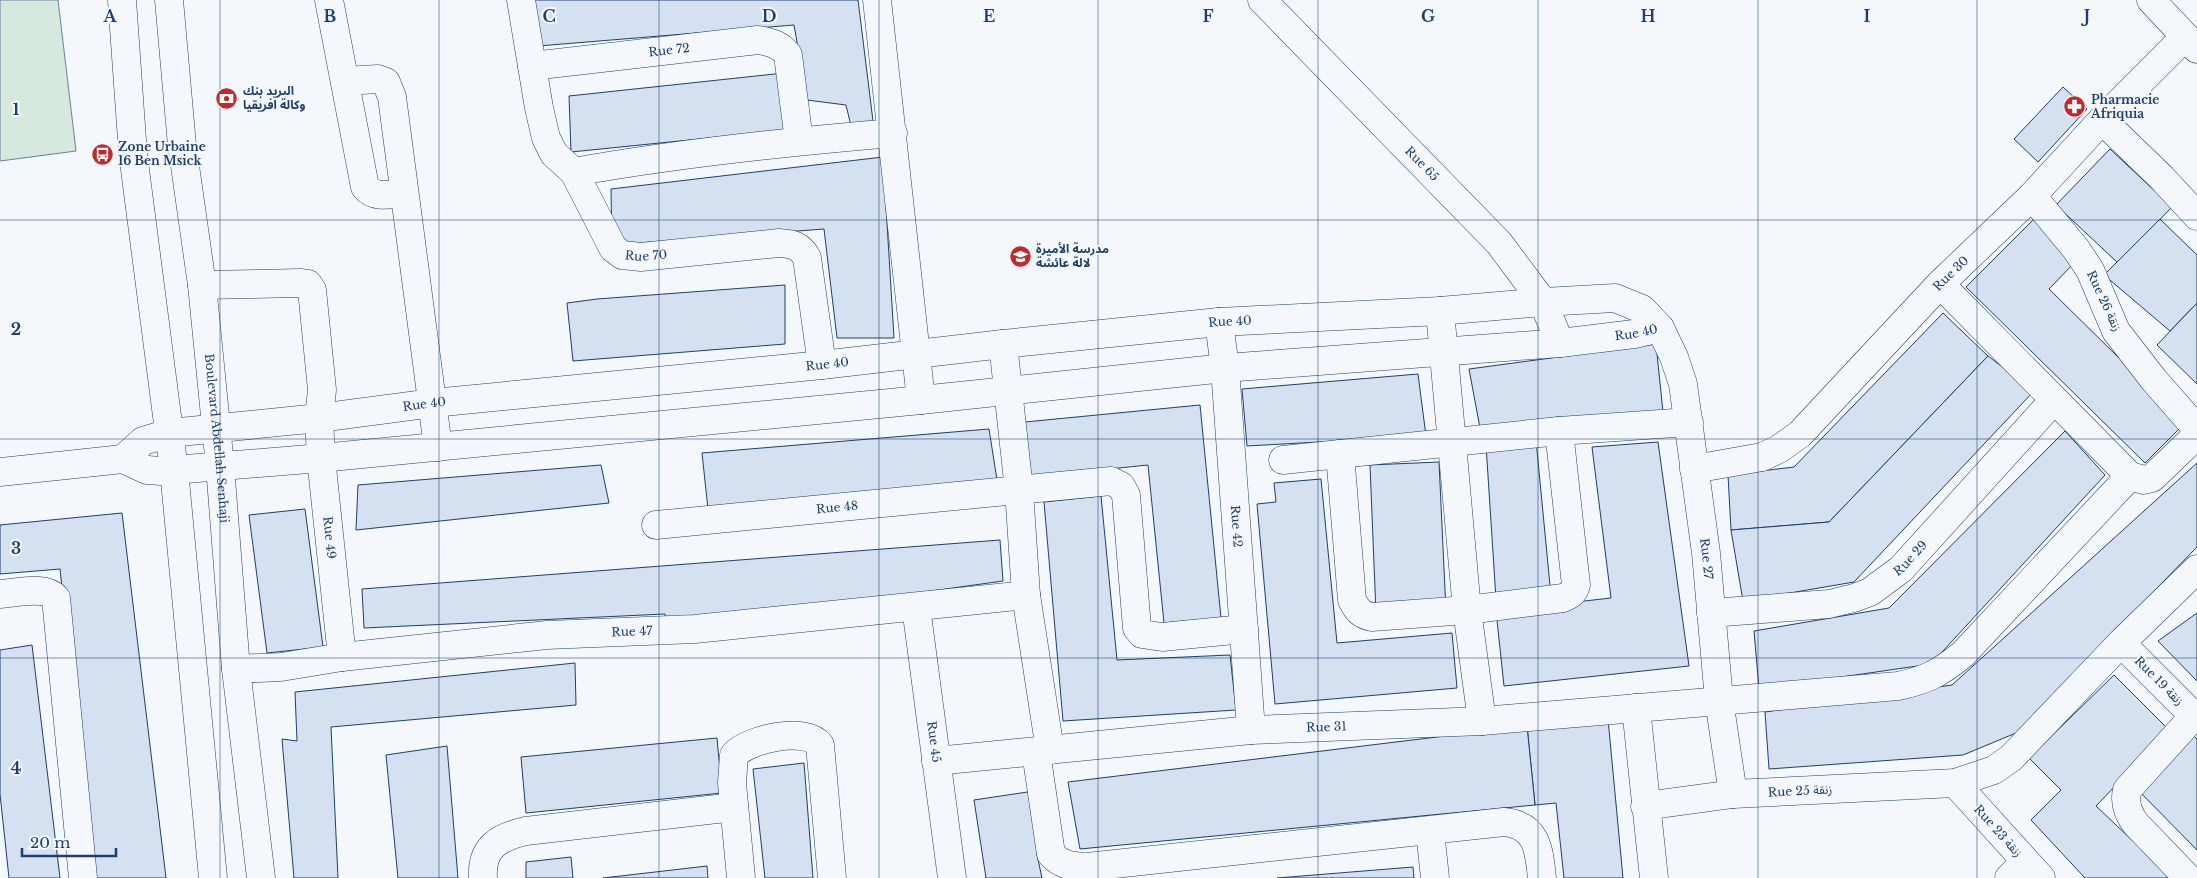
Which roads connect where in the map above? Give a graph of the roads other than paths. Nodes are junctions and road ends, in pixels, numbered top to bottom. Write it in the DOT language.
graph roads {
  1 [pos="122,0"];
  2 [pos="169,0"];
  3 [pos="330,0"];
  4 [pos="521,0"];
  5 [pos="878,0"];
  6 [pos="1262,0"];
  7 [pos="2151,0"];
  8 [pos="2191,43"];
  9 [pos="532,66"];
  10 [pos="345,81"];
  11 [pos="2102,120"];
  12 [pos="893,133"];
  13 [pos="799,141"];
  14 [pos="574,172"];
  15 [pos="404,193"];
  16 [pos="2032,196"];
  17 [pos="2197,216"];
  18 [pos="1940,284"];
  19 [pos="202,285"];
  20 [pos="1543,302"];
  21 [pos="1440,312"];
  22 [pos="1220,322"];
  23 [pos="1660,328"];
  24 [pos="1560,343"];
  25 [pos="1003,344"];
  26 [pos="1443,351"];
  27 [pos="917,354"];
  28 [pos="822,365"];
  29 [pos="1225,368"];
  30 [pos="1007,391"];
  31 [pos="921,400"];
  32 [pos="2054,400"];
  33 [pos="433,403"];
  34 [pos="319,418"];
  35 [pos="1689,422"];
  36 [pos="215,428"];
  37 [pos="2197,429"];
  38 [pos="1559,431"];
  39 [pos="170,433"];
  40 [pos="2197,435"];
  41 [pos="1452,443"];
  42 [pos="438,446"];
  43 [pos="1340,454"];
  44 [pos="321,458"];
  45 [pos="123,459"];
  46 [pos="1283,460"];
  47 [pos="220,466"];
  48 [pos="1694,469"];
  49 [pos="174,470"];
  50 [pos="0,472"];
  51 [pos="2130,476"];
  52 [pos="1019,490"];
  53 [pos="656,525"];
  54 [pos="2197,570"];
  55 [pos="0,594"];
  56 [pos="1026,595"];
  57 [pos="916,607"];
  58 [pos="1467,610"];
  59 [pos="1710,613"];
  60 [pos="1244,629"];
  61 [pos="2121,642"];
  62 [pos="342,657"];
  63 [pos="236,669"];
  64 [pos="1719,700"];
  65 [pos="1636,708"];
  66 [pos="2195,718"];
  67 [pos="1482,721"];
  68 [pos="1251,730"];
  69 [pos="1043,751"];
  70 [pos="936,761"];
  71 [pos="1955,783"];
  72 [pos="1733,794"];
  73 [pos="1645,806"];
  74 [pos="734,807"];
  75 [pos="1430,831"];
  76 [pos="2025,873"];
  77 [pos="83,878"];
  78 [pos="213,878"];
  79 [pos="261,878"];
  80 [pos="483,878"];
  81 [pos="742,878"];
  82 [pos="832,878"];
  83 [pos="952,878"];
  84 [pos="1436,878"];
  85 [pos="1542,878"];
  86 [pos="1654,878"];
  87 [pos="2188,878"];
  1 -- 39 [label="street"];
  2 -- 19 [label="street, Boulevard Abdellah Senhaji"];
  3 -- 10 [label="street"];
  4 -- 9 [label="street, Rue 70"];
  5 -- 12 [label="street"];
  6 -- 20 [label="street, Rue 65"];
  7 -- 8 [label="street"];
  8 -- 11 [label="street, Rue 30"];
  9 -- 13 [label="street, Rue 72"];
  9 -- 14 [label="street, Rue 70"];
  10 -- 15 [label="street"];
  10 -- 15 [label="street"];
  11 -- 16 [label="street, Rue 30"];
  11 -- 17 [label="street"];
  12 -- 13 [label="street"];
  12 -- 27 [label="street"];
  13 -- 14 [label="street"];
  14 -- 28 [label="street, Rue 70"];
  15 -- 33 [label="street"];
  16 -- 18 [label="street, Rue 30"];
  16 -- 37 [label="street, Rue 26 زنقة"];
  18 -- 32 [label="street"];
  18 -- 48 [label="street, Rue 30"];
  19 -- 34 [label="street, Rue 49"];
  19 -- 36 [label="street, Boulevard Abdellah Senhaji"];
  20 -- 21 [label="street, Rue 40"];
  20 -- 23 [label="street, Rue 40"];
  20 -- 24 [label="street, Rue 65"];
  21 -- 22 [label="street, Rue 40"];
  21 -- 26 [label="street"];
  22 -- 25 [label="street, Rue 40"];
  22 -- 29 [label="street, Rue 42"];
  23 -- 24 [label="street, Rue 40"];
  23 -- 35 [label="street, Rue 27"];
  24 -- 26 [label="street, Rue 40"];
  25 -- 27 [label="street, Rue 40"];
  25 -- 30 [label="street"];
  26 -- 29 [label="street, Rue 40"];
  26 -- 41 [label="street"];
  27 -- 28 [label="street, Rue 40"];
  27 -- 31 [label="street"];
  28 -- 33 [label="street, Rue 40"];
  29 -- 30 [label="street, Rue 40"];
  29 -- 60 [label="street, Rue 42"];
  30 -- 31 [label="street, Rue 40"];
  30 -- 52 [label="street"];
  31 -- 42 [label="street, Rue 40"];
  32 -- 51 [label="street"];
  32 -- 59 [label="street, Rue 29"];
  33 -- 34 [label="street, Rue 40"];
  33 -- 42 [label="street"];
  34 -- 36 [label="street, Rue 40"];
  34 -- 44 [label="street, Rue 49"];
  35 -- 38 [label="street"];
  35 -- 48 [label="street, Rue 27"];
  36 -- 39 [label="street, Rue 40"];
  36 -- 47 [label="street, Boulevard Abdellah Senhaji"];
  38 -- 41 [label="street"];
  38 -- 58 [label="street"];
  39 -- 45 [label="street, Rue 40"];
  39 -- 49 [label="street"];
  40 -- 51 [label="street"];
  41 -- 43 [label="street"];
  41 -- 58 [label="street"];
  42 -- 44 [label="street, Rue 40"];
  43 -- 46 [label="street"];
  43 -- 58 [label="street"];
  44 -- 47 [label="street, Rue 40"];
  44 -- 62 [label="street, Rue 49"];
  45 -- 49 [label="street, Rue 40"];
  45 -- 50 [label="street"];
  47 -- 49 [label="street, Rue 40"];
  47 -- 63 [label="street, Boulevard Abdellah Senhaji"];
  48 -- 59 [label="street, Rue 27"];
  49 -- 78 [label="street"];
  51 -- 64 [label="street, Rue 31"];
  52 -- 53 [label="street, Rue 48"];
  52 -- 56 [label="street"];
  52 -- 60 [label="street, Rue 48"];
  54 -- 61 [label="street, Rue 25 زنقة"];
  55 -- 77 [label="street"];
  56 -- 57 [label="street, Rue 47"];
  56 -- 69 [label="street"];
  57 -- 62 [label="street, Rue 47"];
  57 -- 70 [label="street, Rue 45"];
  58 -- 67 [label="street"];
  59 -- 64 [label="street, Rue 27"];
  60 -- 68 [label="street, Rue 42"];
  61 -- 66 [label="street, Rue 19 زنقة"];
  61 -- 71 [label="street, Rue 25 زنقة"];
  62 -- 63 [label="street, Rue 47"];
  63 -- 79 [label="street, Boulevard Abdellah Senhaji"];
  64 -- 65 [label="street, Rue 31"];
  64 -- 72 [label="street, Rue 27"];
  65 -- 67 [label="street, Rue 31"];
  65 -- 73 [label="street"];
  66 -- 87 [label="street"];
  67 -- 68 [label="street, Rue 31"];
  68 -- 69 [label="street, Rue 31"];
  69 -- 70 [label="street, Rue 31"];
  69 -- 75 [label="street"];
  70 -- 83 [label="street, Rue 45"];
  71 -- 72 [label="street, Rue 25 زنقة"];
  71 -- 76 [label="street, Rue 23 زنقة"];
  72 -- 73 [label="street, Rue 25 زنقة"];
  73 -- 86 [label="street"];
  74 -- 80 [label="street"];
  74 -- 81 [label="street"];
  74 -- 82 [label="street"];
  75 -- 84 [label="street"];
  75 -- 85 [label="street"];
}
